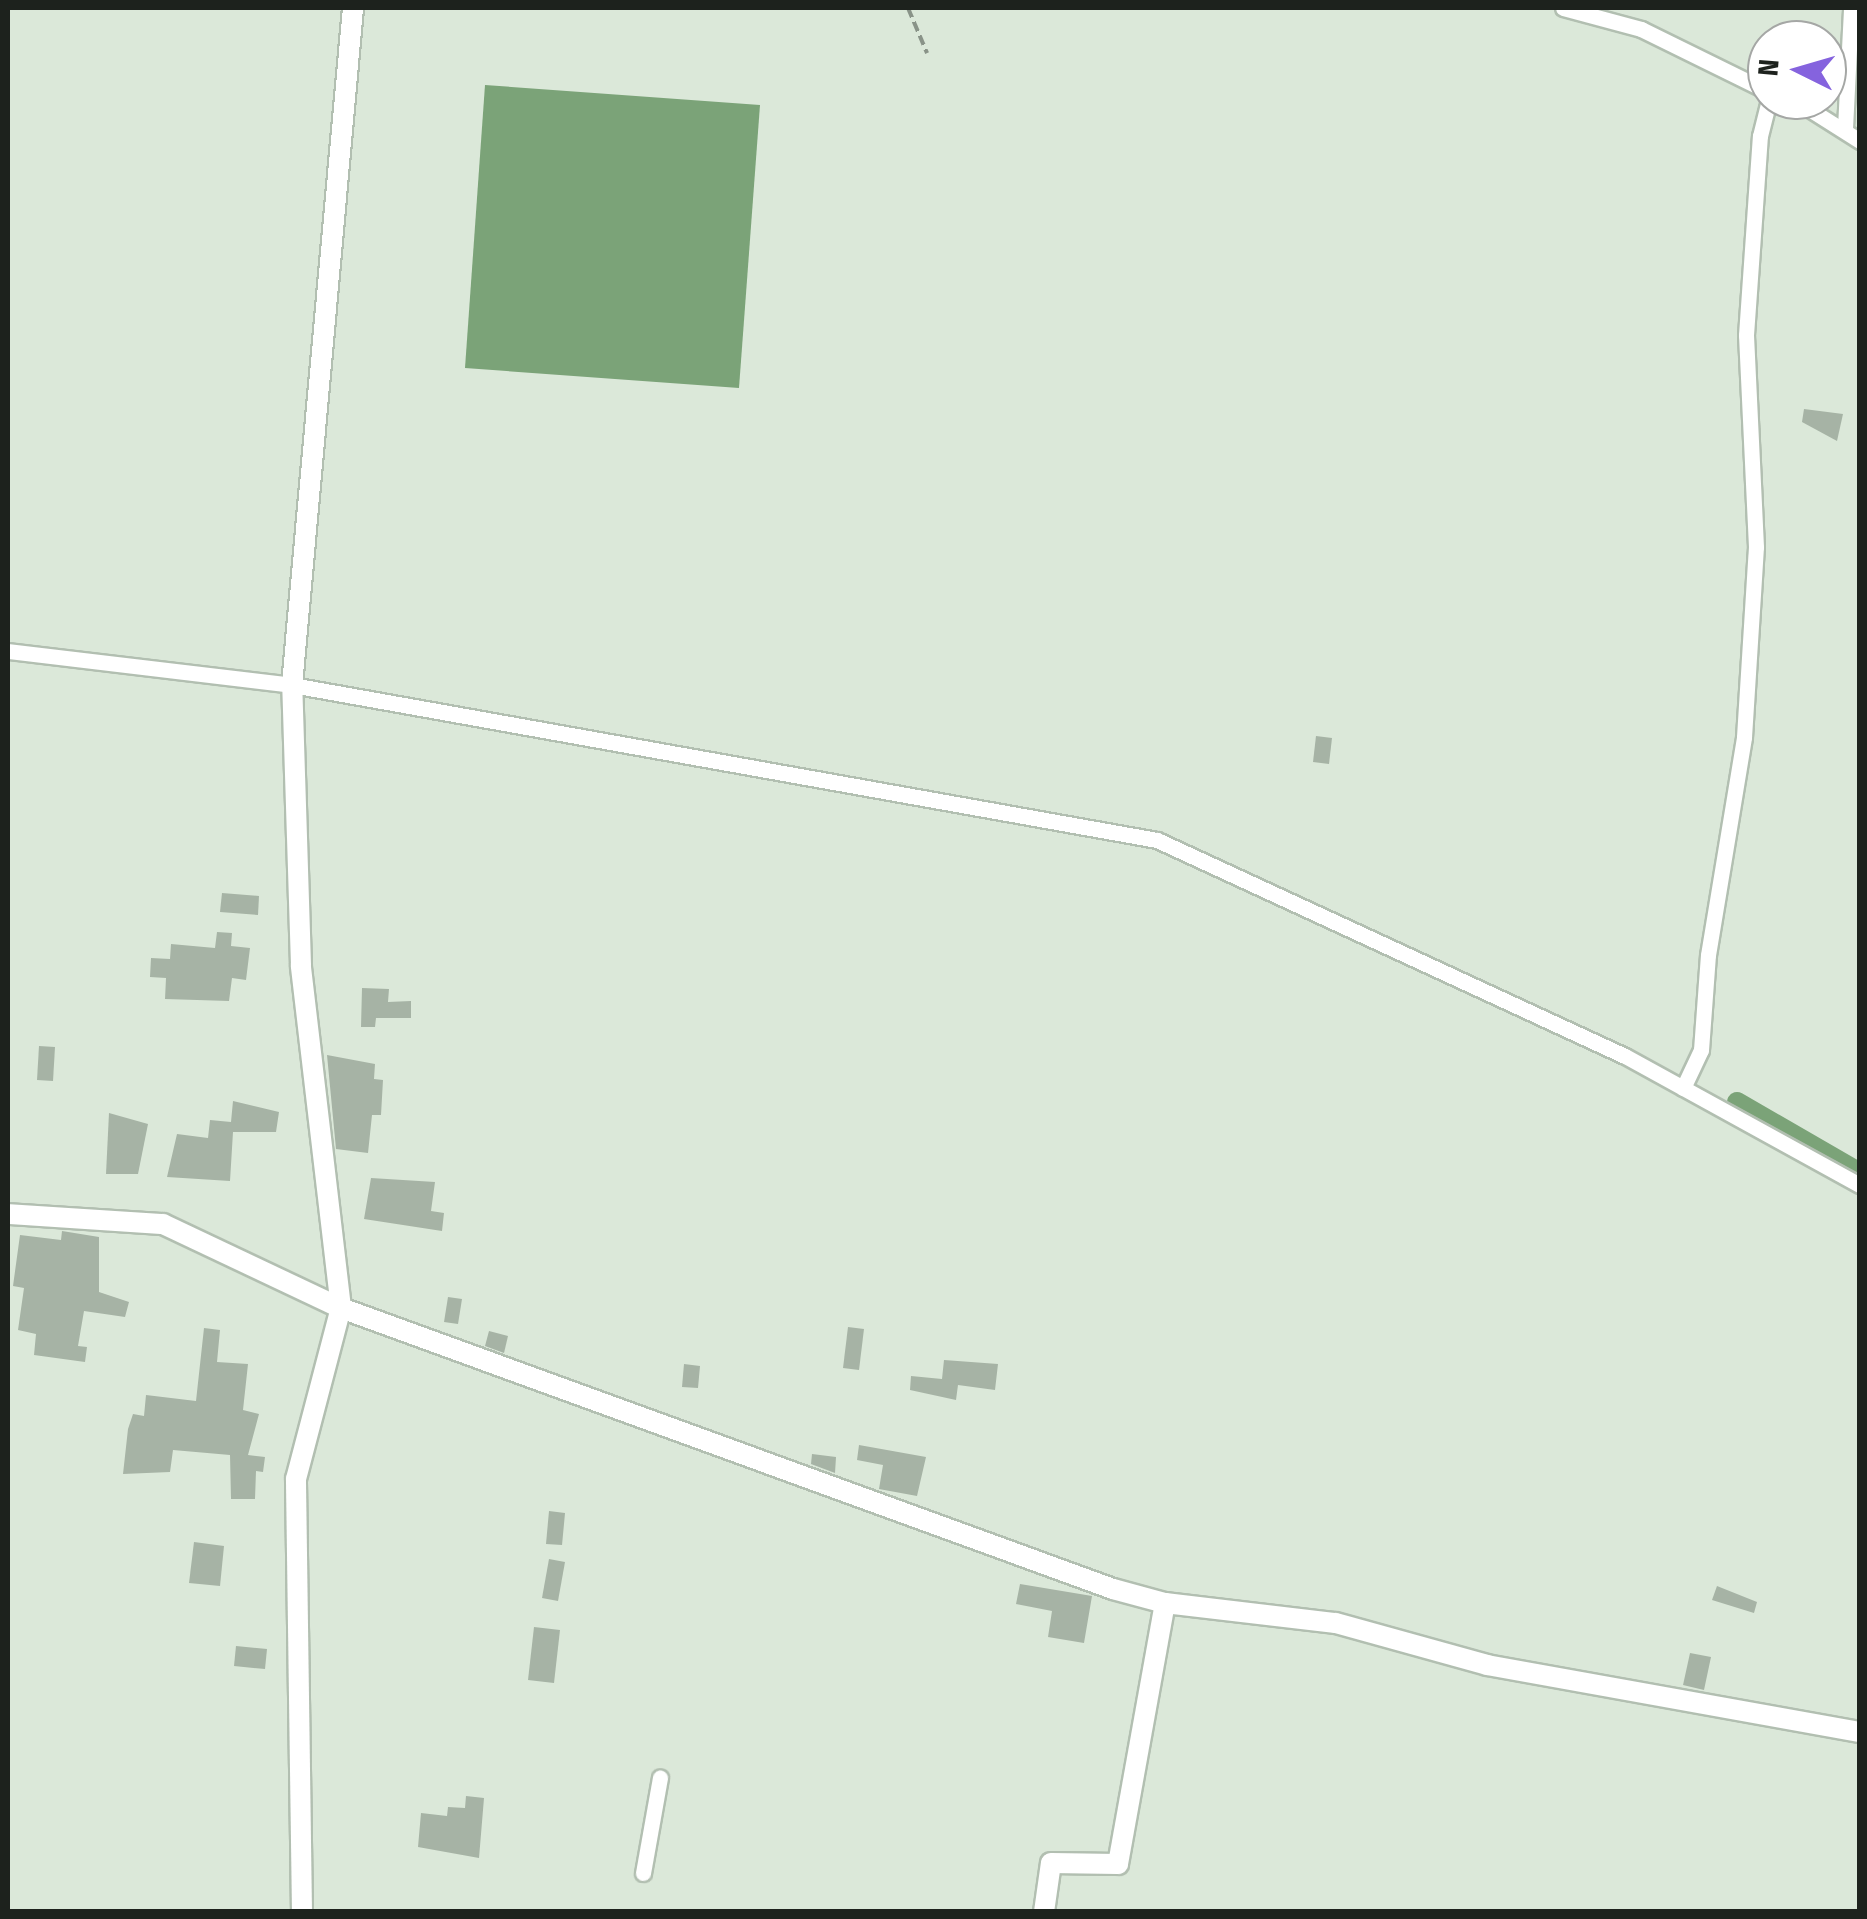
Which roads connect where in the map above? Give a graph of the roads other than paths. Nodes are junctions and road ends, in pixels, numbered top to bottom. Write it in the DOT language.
graph roads {
  1 [pos="352,8"];
  2 [pos="1563,8"];
  3 [pos="1851,8"];
  4 [pos="1747,81"];
  5 [pos="1764,120"];
  6 [pos="1831,120"];
  7 [pos="1845,128"];
  8 [pos="1860,141"];
  9 [pos="8,651"];
  10 [pos="292,685"];
  11 [pos="1683,1088"];
  12 [pos="1860,1185"];
  13 [pos="8,1214"];
  14 [pos="341,1308"];
  15 [pos="1165,1603"];
  16 [pos="1860,1732"];
  17 [pos="660,1778"];
  18 [pos="642,1874"];
  19 [pos="302,1912"];
  20 [pos="1044,1912"];
  1 -- 10 [label="street"];
  2 -- 4 [label="street"];
  3 -- 7 [label="street"];
  5 -- 11 [label="street"];
  6 -- 7 [label="street"];
  7 -- 8 [label="street"];
  9 -- 10 [label="street"];
  10 -- 11 [label="street"];
  10 -- 14 [label="street"];
  11 -- 12 [label="street"];
  13 -- 14 [label="street"];
  14 -- 15 [label="street"];
  14 -- 19 [label="street"];
  15 -- 16 [label="street"];
  15 -- 20 [label="street"];
  17 -- 18 [label="street"];
}
